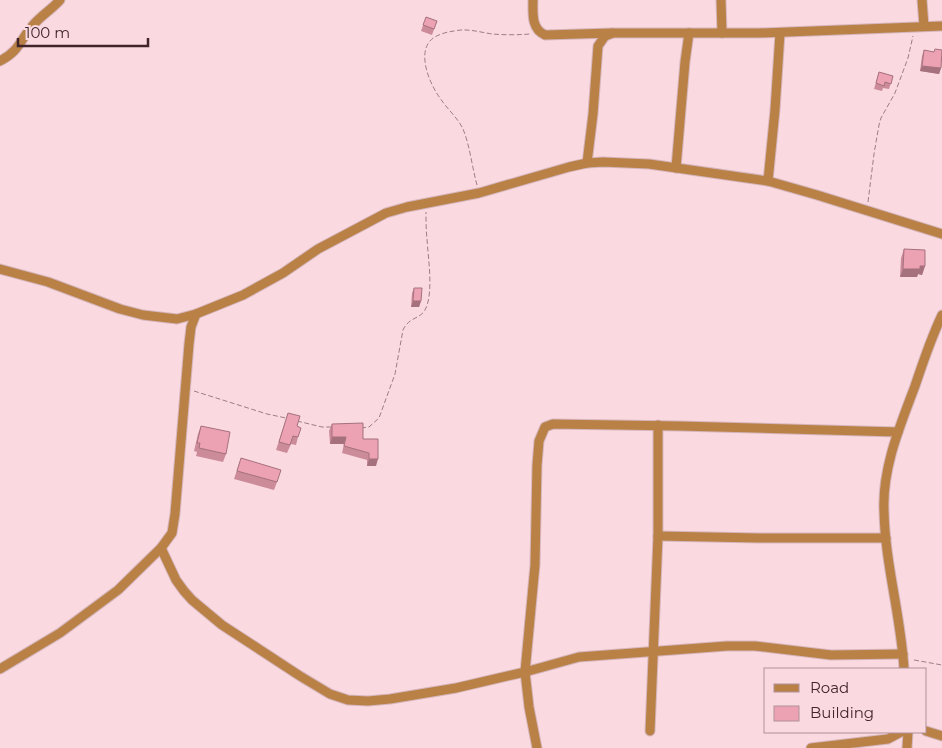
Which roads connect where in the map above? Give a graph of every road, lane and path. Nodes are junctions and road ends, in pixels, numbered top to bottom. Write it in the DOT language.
graph roads {
  1 [pos="60,0"];
  2 [pos="533,0"];
  3 [pos="721,0"];
  4 [pos="922,0"];
  5 [pos="942,26"];
  6 [pos="919,27"];
  7 [pos="540,33"];
  8 [pos="613,33"];
  9 [pos="690,33"];
  10 [pos="780,33"];
  11 [pos="722,34"];
  12 [pos="0,60"];
  13 [pos="587,163"];
  14 [pos="676,168"];
  15 [pos="768,181"];
  16 [pos="479,193"];
  17 [pos="426,203"];
  18 [pos="867,211"];
  19 [pos="942,234"];
  20 [pos="0,269"];
  21 [pos="196,314"];
  22 [pos="942,315"];
  23 [pos="186,388"];
  24 [pos="289,419"];
  25 [pos="297,421"];
  26 [pos="658,425"];
  27 [pos="338,427"];
  28 [pos="355,428"];
  29 [pos="898,432"];
  30 [pos="658,536"];
  31 [pos="886,538"];
  32 [pos="161,548"];
  33 [pos="654,651"];
  34 [pos="903,655"];
  35 [pos="942,665"];
  36 [pos="904,668"];
  37 [pos="0,669"];
  38 [pos="525,672"];
  39 [pos="927,730"];
  40 [pos="650,731"];
  41 [pos="900,733"];
  42 [pos="908,733"];
  43 [pos="942,736"];
  44 [pos="537,748"];
  45 [pos="811,748"];
  46 [pos="907,748"];
  1 -- 12 [label="street"];
  2 -- 7 [label="street"];
  3 -- 11 [label="street"];
  4 -- 6 [label="street"];
  5 -- 6 [label="street"];
  6 -- 10 [label="street"];
  6 -- 18 [label="path"];
  7 -- 8 [label="street"];
  7 -- 16 [label="path"];
  8 -- 9 [label="street"];
  8 -- 13 [label="street"];
  9 -- 11 [label="street"];
  9 -- 14 [label="street"];
  10 -- 11 [label="street"];
  10 -- 15 [label="street"];
  13 -- 14 [label="street"];
  13 -- 16 [label="street"];
  14 -- 15 [label="street"];
  15 -- 18 [label="street"];
  16 -- 17 [label="street"];
  17 -- 21 [label="street"];
  17 -- 28 [label="path"];
  18 -- 19 [label="street"];
  20 -- 21 [label="street"];
  21 -- 23 [label="street"];
  22 -- 29 [label="street"];
  23 -- 24 [label="path"];
  23 -- 32 [label="street"];
  25 -- 27 [label="path"];
  26 -- 29 [label="street"];
  26 -- 30 [label="street"];
  26 -- 38 [label="street"];
  29 -- 31 [label="street"];
  30 -- 31 [label="street"];
  30 -- 33 [label="street"];
  31 -- 34 [label="street"];
  32 -- 37 [label="street"];
  32 -- 38 [label="street"];
  33 -- 34 [label="street"];
  33 -- 38 [label="street"];
  33 -- 40 [label="street"];
  34 -- 35 [label="path"];
  34 -- 36 [label="street"];
  38 -- 44 [label="street"];
  39 -- 43 [label="street"];
  41 -- 45 [label="street"];
  42 -- 46 [label="street"];
}
